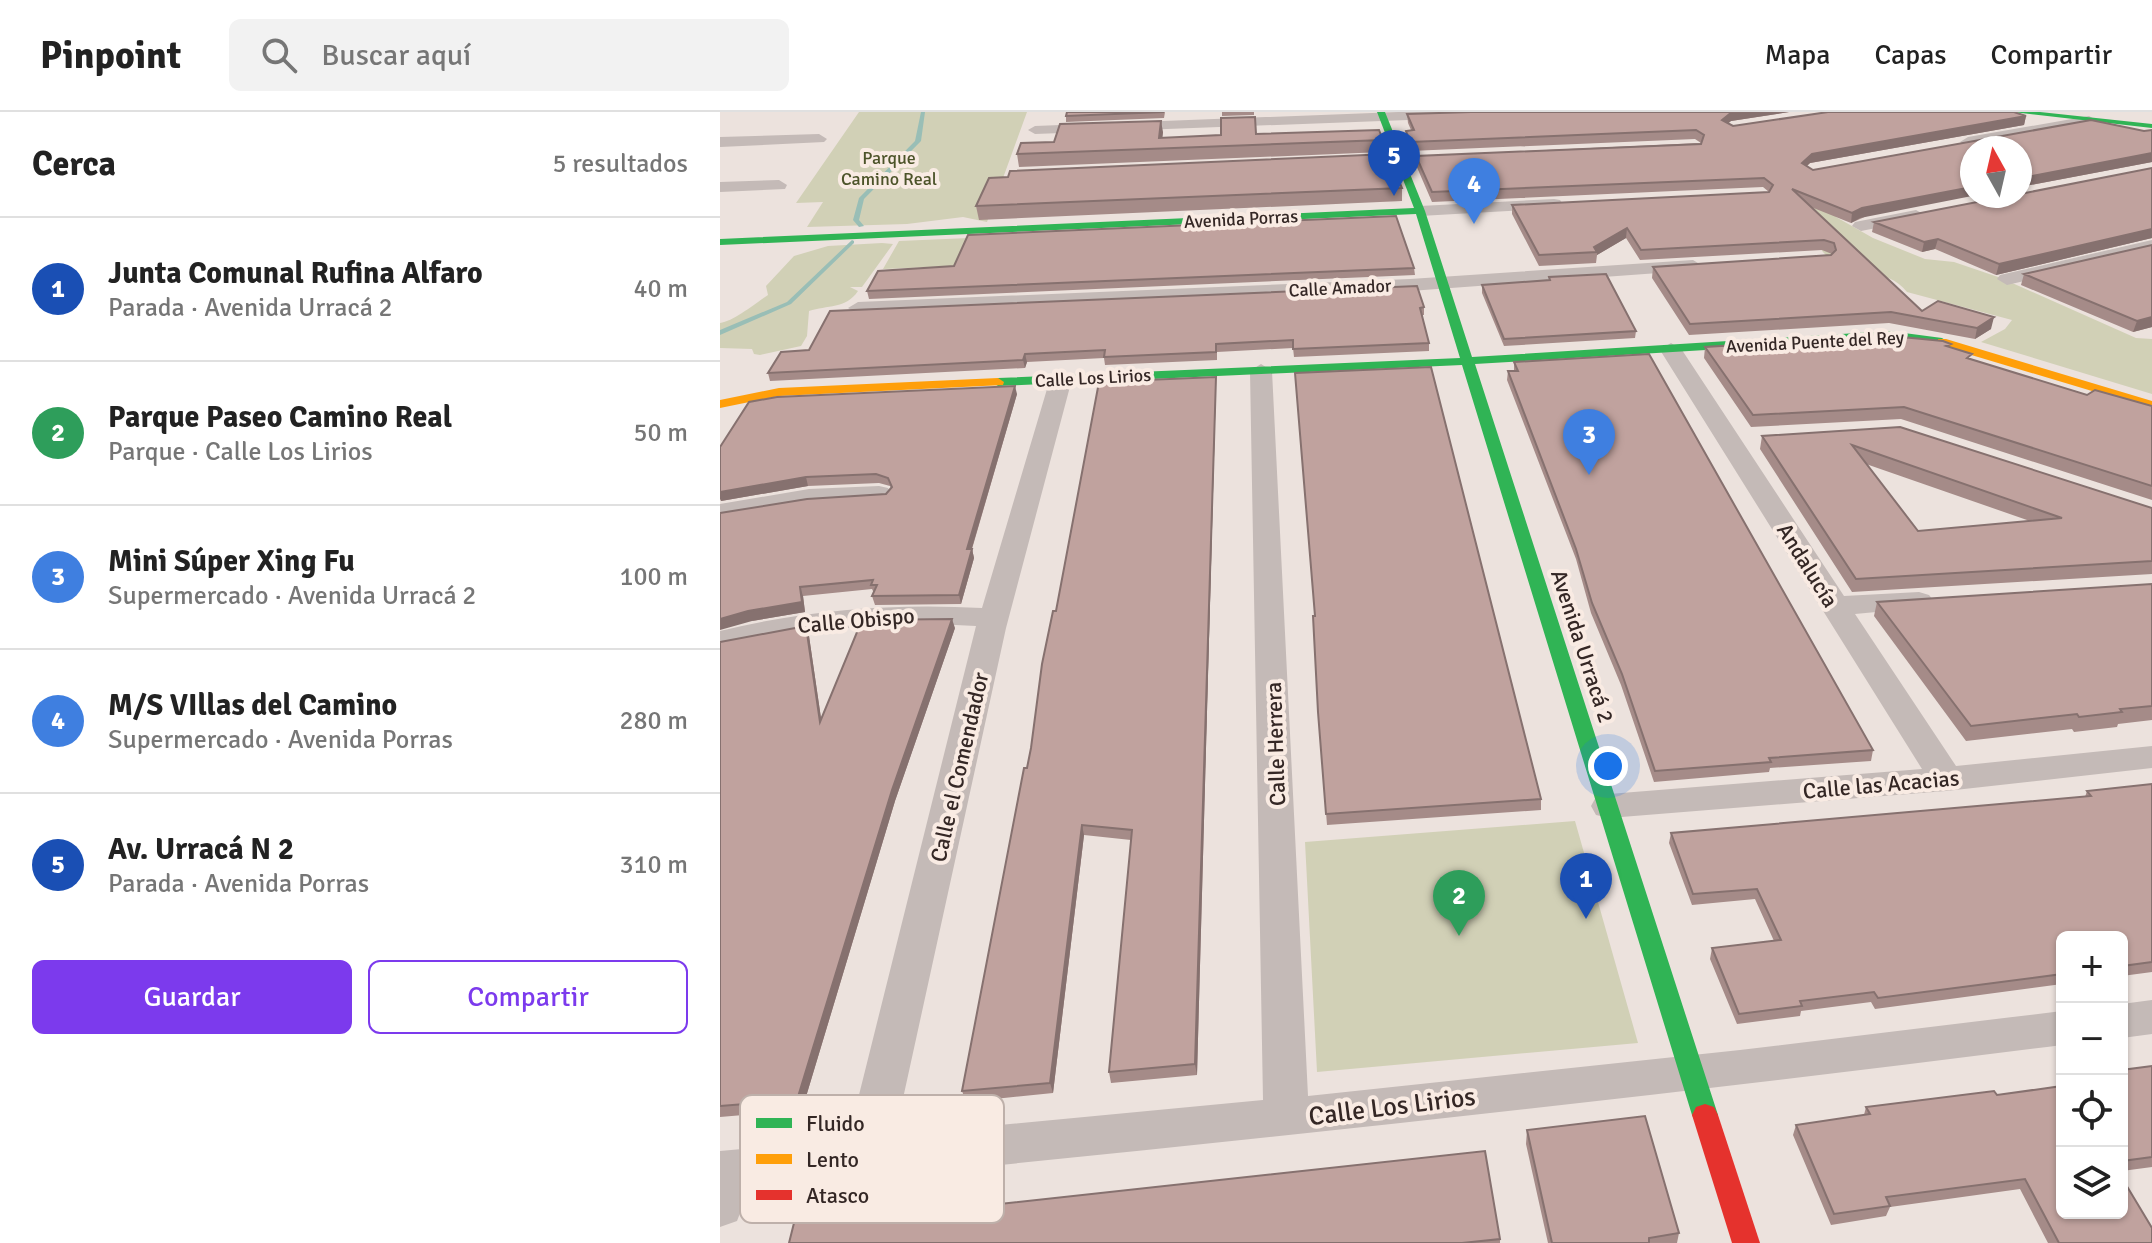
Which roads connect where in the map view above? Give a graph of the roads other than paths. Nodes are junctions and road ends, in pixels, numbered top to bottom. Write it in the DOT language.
graph roads {
  1 [pos="1513,112"];
  2 [pos="2017,112"];
  3 [pos="1382,115"];
  4 [pos="2089,120"];
  5 [pos="2152,126"];
  6 [pos="1035,130"];
  7 [pos="819,139"];
  8 [pos="720,142"];
  9 [pos="1950,146"];
  10 [pos="1408,159"];
  11 [pos="1380,160"];
  12 [pos="779,185"];
  13 [pos="720,187"];
  14 [pos="1577,203"];
  15 [pos="1420,211"];
  16 [pos="1937,211"];
  17 [pos="1861,226"];
  18 [pos="720,242"];
  19 [pos="2152,246"];
  20 [pos="1713,265"];
  21 [pos="2007,279"];
  22 [pos="1443,282"];
  23 [pos="858,308"];
  24 [pos="1671,350"];
  25 [pos="1468,361"];
  26 [pos="1261,371"];
  27 [pos="1061,379"];
  28 [pos="720,404"];
  29 [pos="2152,405"];
  30 [pos="879,494"];
  31 [pos="720,512"];
  32 [pos="1948,599"];
  33 [pos="1834,606"];
  34 [pos="994,618"];
  35 [pos="720,640"];
  36 [pos="2152,757"];
  37 [pos="1946,779"];
  38 [pos="1609,806"];
  39 [pos="2152,1017"];
  40 [pos="2128,1020"];
  41 [pos="2056,1029"];
  42 [pos="1694,1073"];
  43 [pos="881,1095"];
  44 [pos="1286,1118"];
  45 [pos="1004,1144"];
  46 [pos="1746,1243"];
  1 -- 3 [label="street"];
  2 -- 4 [label="street"];
  3 -- 6 [label="street"];
  3 -- 10 [label="street, Avenida Urracá 2"];
  4 -- 5 [label="street"];
  4 -- 9 [label="street"];
  7 -- 8 [label="street"];
  10 -- 11 [label="street"];
  10 -- 15 [label="street, Avenida Urracá 2"];
  12 -- 13 [label="street"];
  14 -- 15 [label="street, Avenida Porras"];
  15 -- 18 [label="street, Avenida Porras"];
  15 -- 22 [label="street, Avenida Urracá 2"];
  16 -- 17 [label="street"];
  19 -- 21 [label="street"];
  20 -- 22 [label="street, Calle Amador"];
  22 -- 23 [label="street, Calle Amador"];
  22 -- 25 [label="street, Avenida Urracá 2"];
  24 -- 25 [label="street, Avenida Puente del Rey"];
  24 -- 29 [label="street, Avenida Puente del Rey"];
  24 -- 33 [label="street, Andalucía"];
  25 -- 26 [label="street, Calle Los Lirios"];
  25 -- 38 [label="street, Avenida Urracá 2"];
  26 -- 27 [label="street, Calle Los Lirios"];
  26 -- 44 [label="street, Calle Herrera"];
  27 -- 28 [label="street, Calle Los Lirios"];
  27 -- 34 [label="street, Calle el Comendador"];
  30 -- 31 [label="street"];
  32 -- 33 [label="street"];
  33 -- 37 [label="street, Andalucía"];
  34 -- 35 [label="street, Calle Obispo"];
  34 -- 43 [label="street, Calle el Comendador"];
  36 -- 37 [label="street, Calle las Acacias"];
  37 -- 38 [label="street, Calle las Acacias"];
  38 -- 42 [label="street, Avenida Urracá 2"];
  39 -- 40 [label="street"];
  41 -- 42 [label="street, Calle Los Lirios"];
  42 -- 44 [label="street, Calle Los Lirios"];
  42 -- 46 [label="street, Avenida Urracá 2"];
  44 -- 45 [label="street, Calle Los Lirios"];
}
